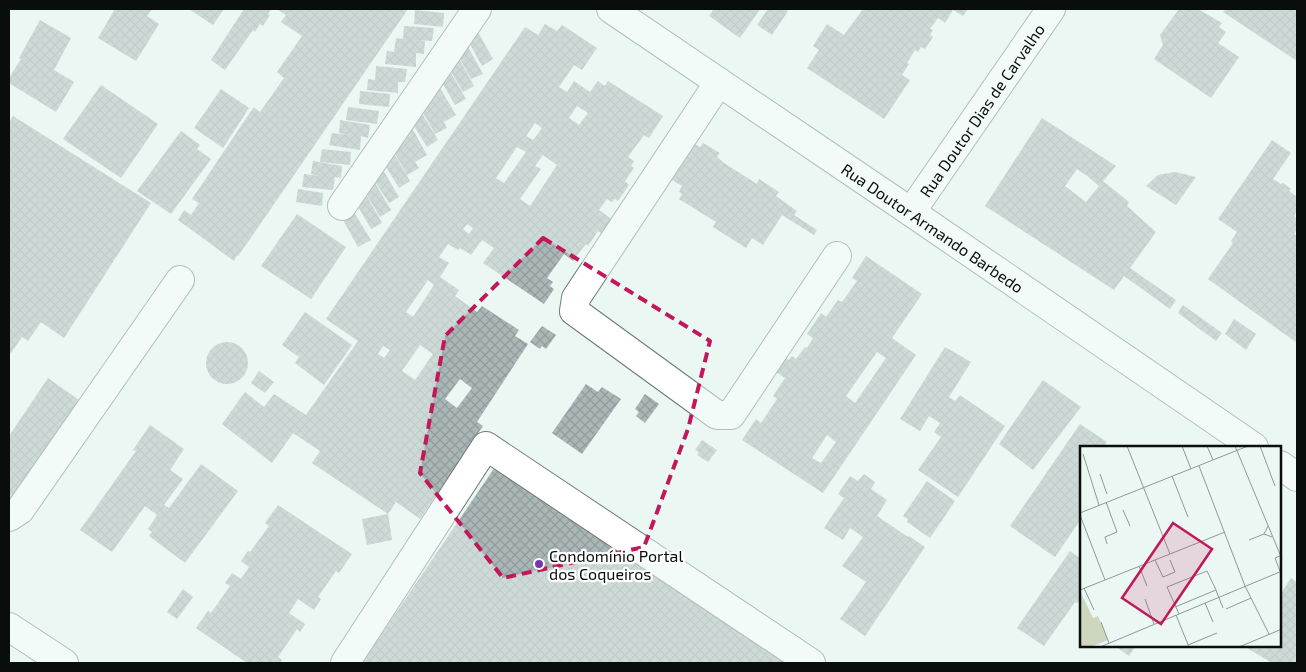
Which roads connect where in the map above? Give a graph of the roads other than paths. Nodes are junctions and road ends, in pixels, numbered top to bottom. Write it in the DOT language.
graph roads {
  1 [pos="477,9"];
  2 [pos="611,9"];
  3 [pos="1051,9"];
  4 [pos="719,82"];
  5 [pos="342,206"];
  6 [pos="911,212"];
  7 [pos="837,256"];
  8 [pos="180,280"];
  9 [pos="1253,446"];
  10 [pos="1281,466"];
  11 [pos="1297,477"];
  12 [pos="9,517"];
  13 [pos="9,626"];
  14 [pos="64,663"];
  15 [pos="345,663"];
  16 [pos="811,663"];
  1 -- 5 [label="street"];
  2 -- 4 [label="street, Rua Doutor Armando Barbedo"];
  3 -- 6 [label="street, Rua Doutor Dias de Carvalho"];
  4 -- 6 [label="street, Rua Doutor Armando Barbedo"];
  4 -- 7 [label="street"];
  6 -- 9 [label="street, Rua Doutor Armando Barbedo"];
  8 -- 12 [label="street"];
  10 -- 11 [label="street"];
  13 -- 14 [label="street"];
  15 -- 16 [label="street"];
}
